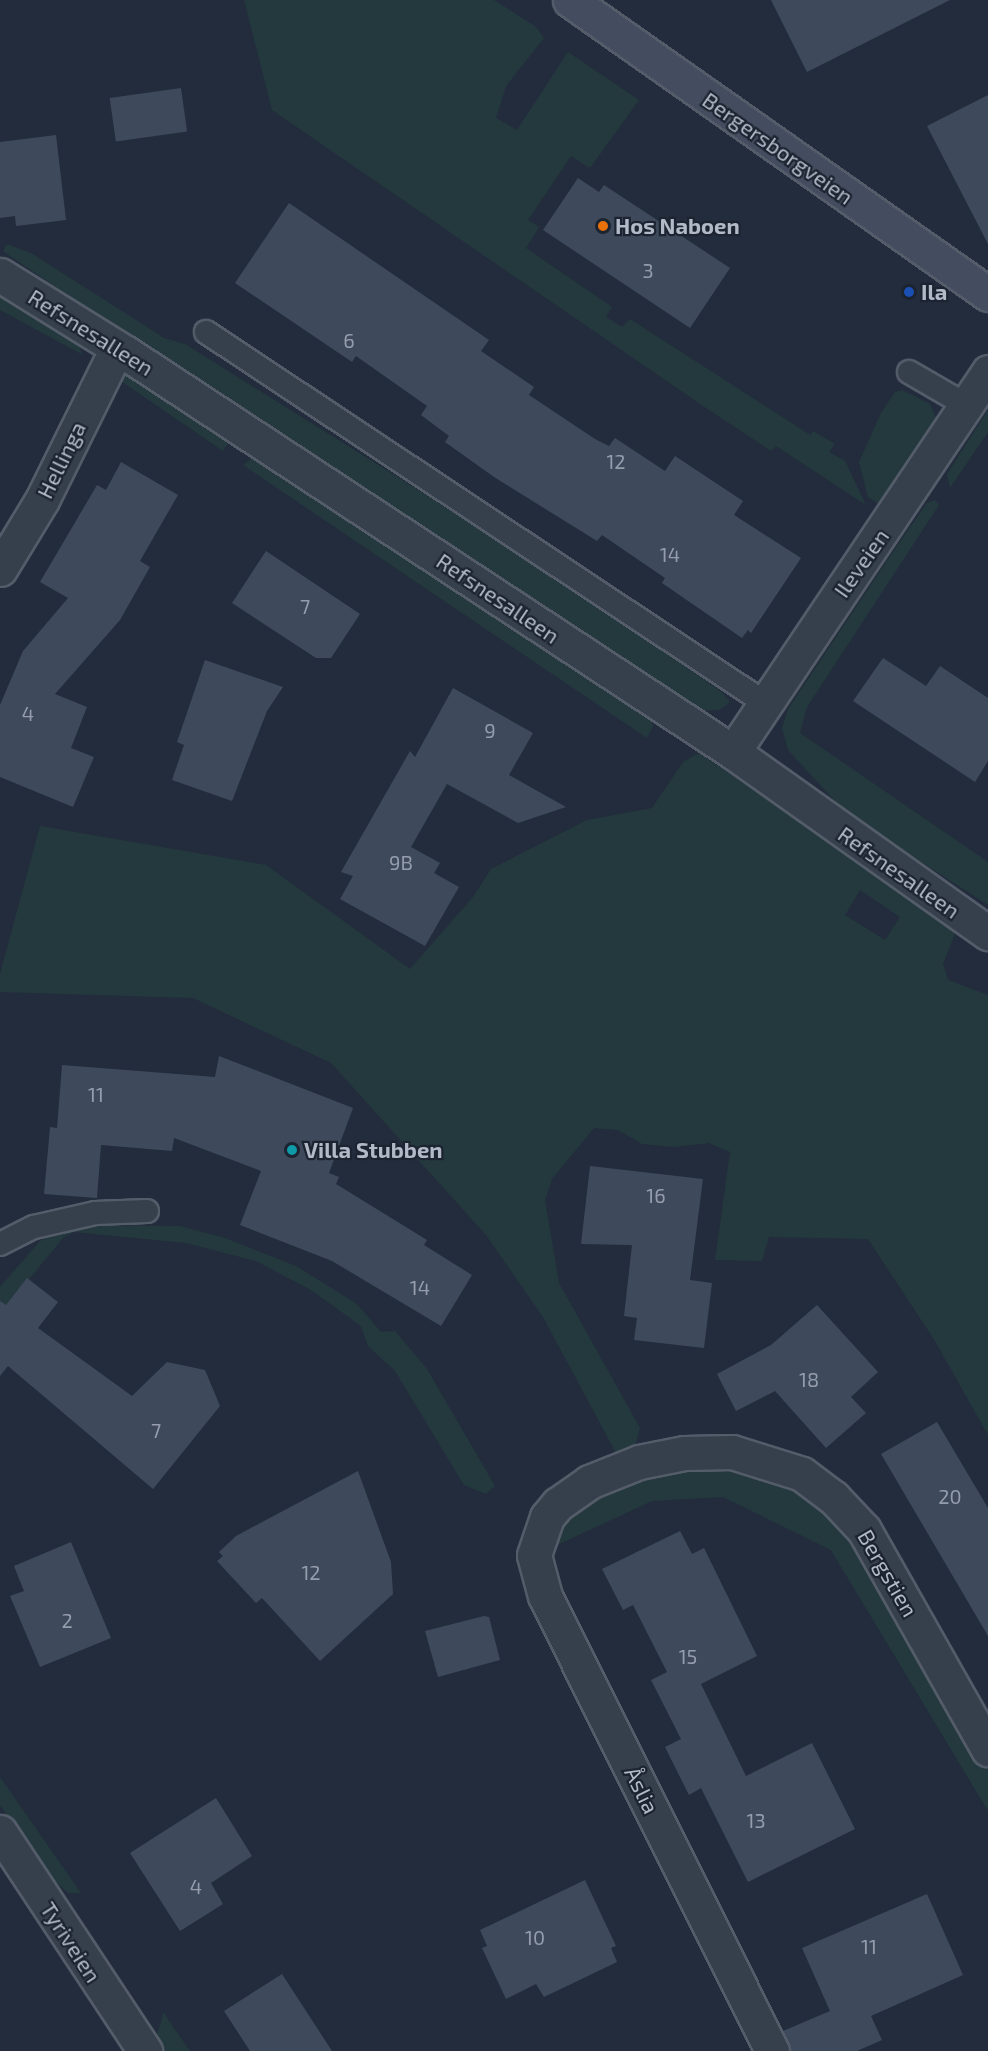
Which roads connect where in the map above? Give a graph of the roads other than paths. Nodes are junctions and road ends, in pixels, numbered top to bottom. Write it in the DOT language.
graph roads {
  1 [pos="570,0"];
  2 [pos="0,275"];
  3 [pos="988,294"];
  4 [pos="206,332"];
  5 [pos="117,348"];
  6 [pos="909,372"];
  7 [pos="988,372"];
  8 [pos="966,405"];
  9 [pos="0,569"];
  10 [pos="765,703"];
  11 [pos="733,752"];
  12 [pos="988,933"];
  13 [pos="147,1211"];
  14 [pos="0,1244"];
  15 [pos="543,1525"];
  16 [pos="988,1749"];
  17 [pos="0,1832"];
  18 [pos="145,2051"];
  19 [pos="772,2051"];
  1 -- 3 [label="street, Bergersborgveien"];
  2 -- 5 [label="street, Refsnesalleen"];
  4 -- 10 [label="lane"];
  5 -- 9 [label="street, Hellinga"];
  5 -- 11 [label="street, Refsnesalleen"];
  6 -- 8 [label="lane"];
  7 -- 8 [label="street, Ileveien"];
  8 -- 10 [label="street, Ileveien"];
  10 -- 11 [label="street, Ileveien"];
  11 -- 12 [label="street, Refsnesalleen"];
  13 -- 14 [label="lane"];
  15 -- 16 [label="street, Bergstien"];
  15 -- 19 [label="street, Åslia"];
  17 -- 18 [label="street, Tyriveien"];
}
